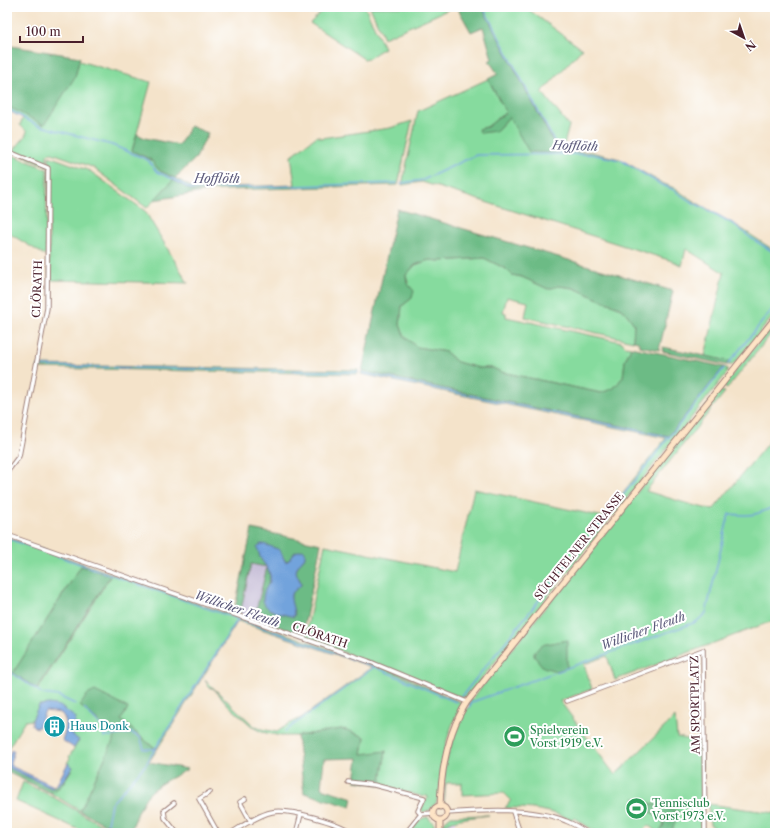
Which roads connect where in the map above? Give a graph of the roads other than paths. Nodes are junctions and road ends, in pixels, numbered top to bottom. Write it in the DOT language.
graph roads {
  1 [pos="7,151"];
  2 [pos="775,318"];
  3 [pos="7,472"];
  4 [pos="7,535"];
  5 [pos="567,701"];
  6 [pos="467,702"];
  7 [pos="348,782"];
  8 [pos="210,792"];
  9 [pos="245,799"];
  10 [pos="174,803"];
  11 [pos="440,807"];
  12 [pos="513,812"];
  13 [pos="433,813"];
  14 [pos="447,813"];
  15 [pos="301,814"];
  16 [pos="421,814"];
  17 [pos="440,820"];
  18 [pos="251,822"];
  19 [pos="110,830"];
  20 [pos="114,833"];
  21 [pos="176,833"];
  22 [pos="218,833"];
  23 [pos="231,833"];
  24 [pos="301,833"];
  25 [pos="352,833"];
  26 [pos="406,833"];
  27 [pos="440,833"];
  28 [pos="520,833"];
  29 [pos="588,833"];
  30 [pos="705,833"];
  1 -- 3 [label="street, CLÖRATH"];
  2 -- 6 [label="main road, SÜCHTELNER STRASSE"];
  4 -- 6 [label="street, CLÖRATH"];
  5 -- 30 [label="street, AM SPORTPLATZ"];
  6 -- 11 [label="main road, SÜCHTELNER STRASSE"];
  7 -- 16 [label="street"];
  8 -- 22 [label="street"];
  9 -- 18 [label="street"];
  10 -- 21 [label="street"];
  11 -- 13 [label="main road"];
  11 -- 14 [label="main road"];
  12 -- 14 [label="street"];
  12 -- 28 [label="street"];
  12 -- 29 [label="street"];
  13 -- 16 [label="street"];
  13 -- 17 [label="main road"];
  14 -- 17 [label="main road"];
  15 -- 18 [label="street"];
  15 -- 24 [label="street"];
  15 -- 25 [label="street"];
  16 -- 26 [label="street"];
  17 -- 27 [label="main road"];
  18 -- 23 [label="street"];
  19 -- 20 [label="street"];
}
